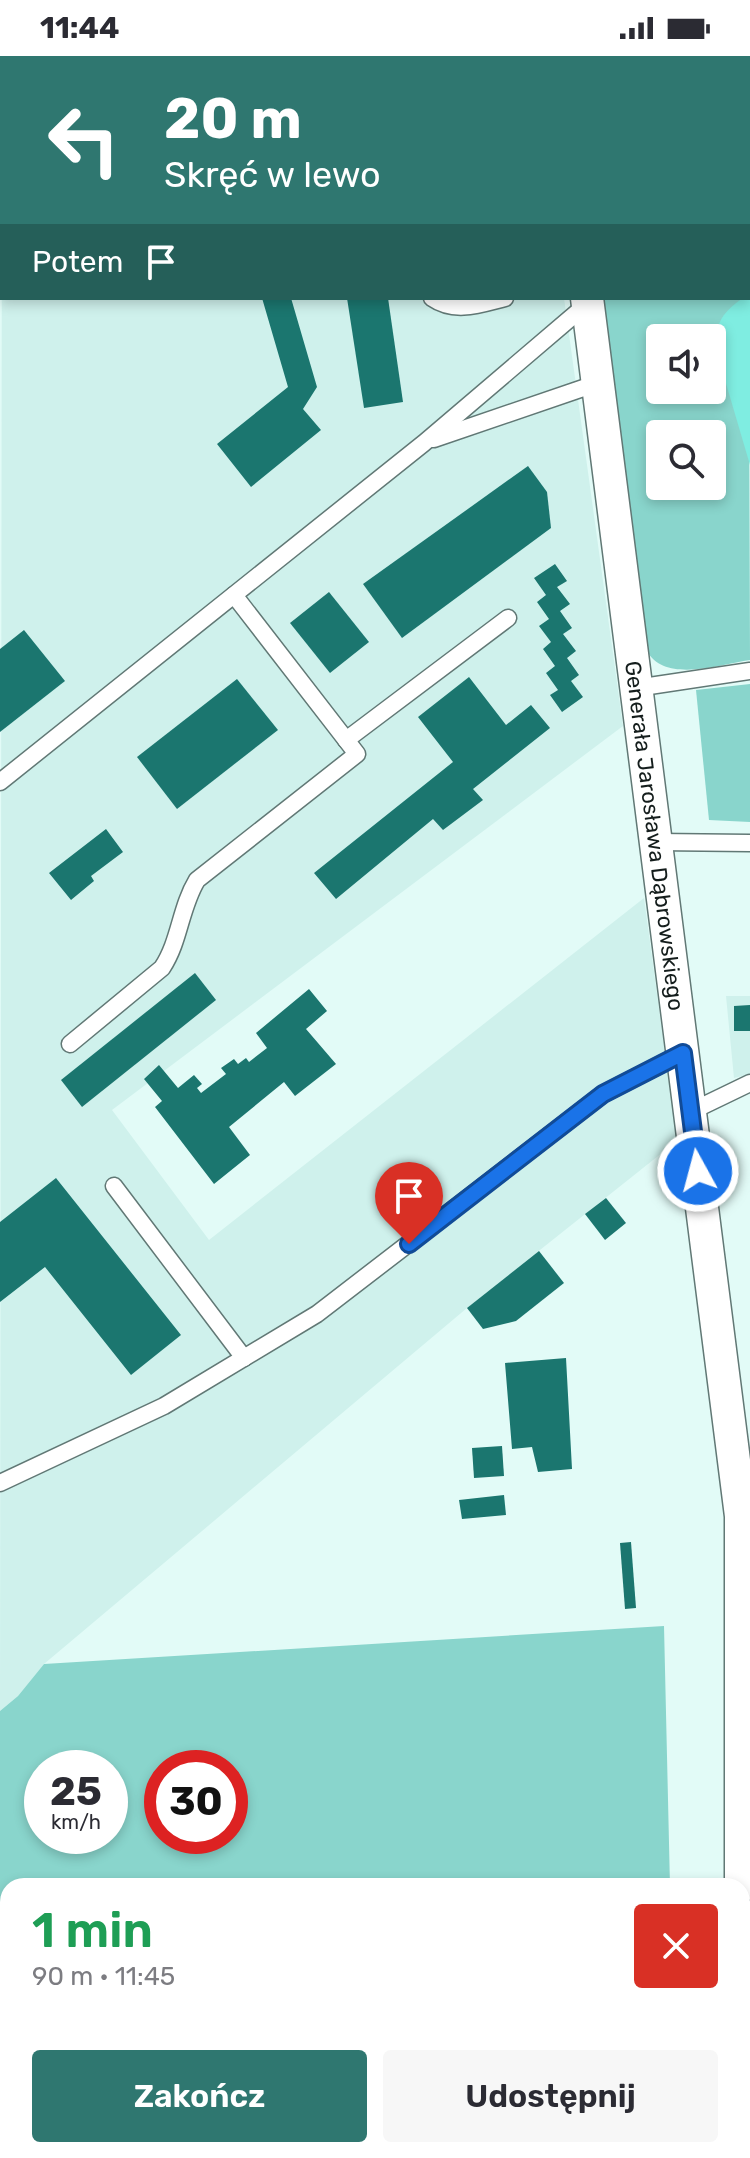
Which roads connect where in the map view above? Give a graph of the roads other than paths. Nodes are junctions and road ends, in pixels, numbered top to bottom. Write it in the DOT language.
graph roads {
  1 [pos="436,300"];
  2 [pos="495,300"];
  3 [pos="587,301"];
  4 [pos="595,384"];
  5 [pos="424,443"];
  6 [pos="234,595"];
  7 [pos="508,618"];
  8 [pos="750,671"];
  9 [pos="636,688"];
  10 [pos="346,740"];
  11 [pos="0,782"];
  12 [pos="656,842"];
  13 [pos="750,843"];
  14 [pos="70,1044"];
  15 [pos="683,1053"];
  16 [pos="750,1083"];
  17 [pos="690,1112"];
  18 [pos="114,1186"];
  19 [pos="244,1358"];
  20 [pos="0,1483"];
  21 [pos="746,1516"];
  22 [pos="741,1878"];
  1 -- 2 [label="lane"];
  3 -- 4 [label="street, Generała Jarosława Dąbrowskiego"];
  3 -- 5 [label="lane"];
  4 -- 5 [label="lane"];
  4 -- 9 [label="street, Generała Jarosława Dąbrowskiego"];
  5 -- 6 [label="lane"];
  6 -- 10 [label="lane"];
  6 -- 11 [label="lane"];
  7 -- 10 [label="lane"];
  8 -- 9 [label="lane"];
  9 -- 12 [label="street, Generała Jarosława Dąbrowskiego"];
  10 -- 14 [label="lane"];
  12 -- 13 [label="lane"];
  12 -- 15 [label="street, Generała Jarosława Dąbrowskiego"];
  15 -- 17 [label="street, Generała Jarosława Dąbrowskiego"];
  15 -- 19 [label="lane"];
  16 -- 17 [label="lane"];
  17 -- 21 [label="street, Generała Jarosława Dąbrowskiego"];
  18 -- 19 [label="lane"];
  19 -- 20 [label="lane"];
  21 -- 22 [label="street, Generała Jarosława Dąbrowskiego"];
}
